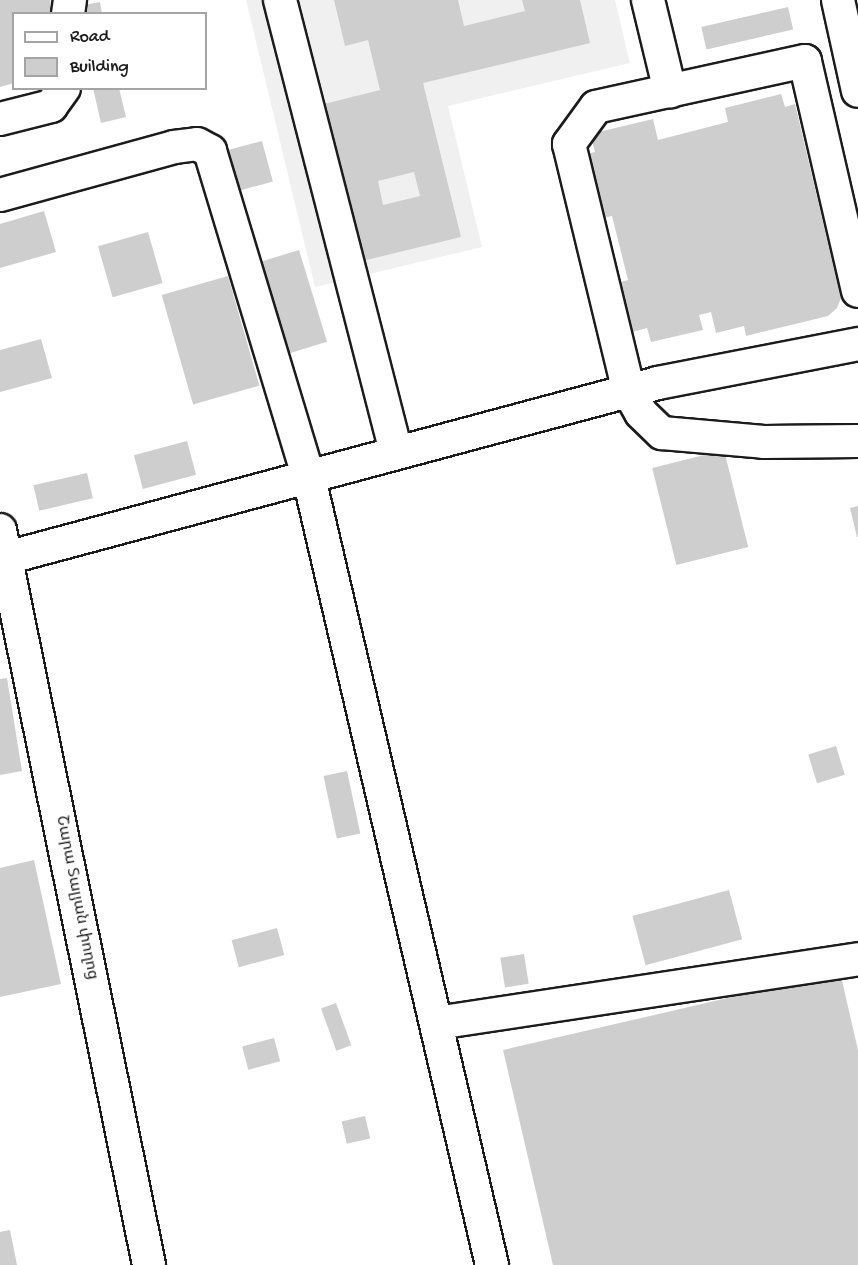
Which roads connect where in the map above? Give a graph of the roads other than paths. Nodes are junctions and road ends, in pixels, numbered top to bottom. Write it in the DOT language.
graph roads {
  1 [pos="280,0"];
  2 [pos="648,0"];
  3 [pos="837,0"];
  4 [pos="63,90"];
  5 [pos="670,91"];
  6 [pos="858,91"];
  7 [pos="0,119"];
  8 [pos="0,195"];
  9 [pos="858,291"];
  10 [pos="858,344"];
  11 [pos="629,392"];
  12 [pos="858,441"];
  13 [pos="396,452"];
  14 [pos="309,478"];
  15 [pos="3,544"];
  16 [pos="858,959"];
  17 [pos="437,1023"];
  18 [pos="149,1265"];
  19 [pos="492,1265"];
  1 -- 13 [label="street"];
  2 -- 5 [label="street"];
  3 -- 6 [label="street"];
  4 -- 7 [label="street"];
  5 -- 9 [label="street"];
  5 -- 11 [label="street"];
  8 -- 14 [label="street"];
  10 -- 11 [label="street"];
  11 -- 12 [label="street"];
  11 -- 13 [label="street"];
  13 -- 14 [label="street"];
  14 -- 15 [label="street"];
  14 -- 17 [label="street"];
  15 -- 18 [label="street, Շարա Տալյան փողոց"];
  16 -- 17 [label="street"];
  17 -- 19 [label="street"];
}
